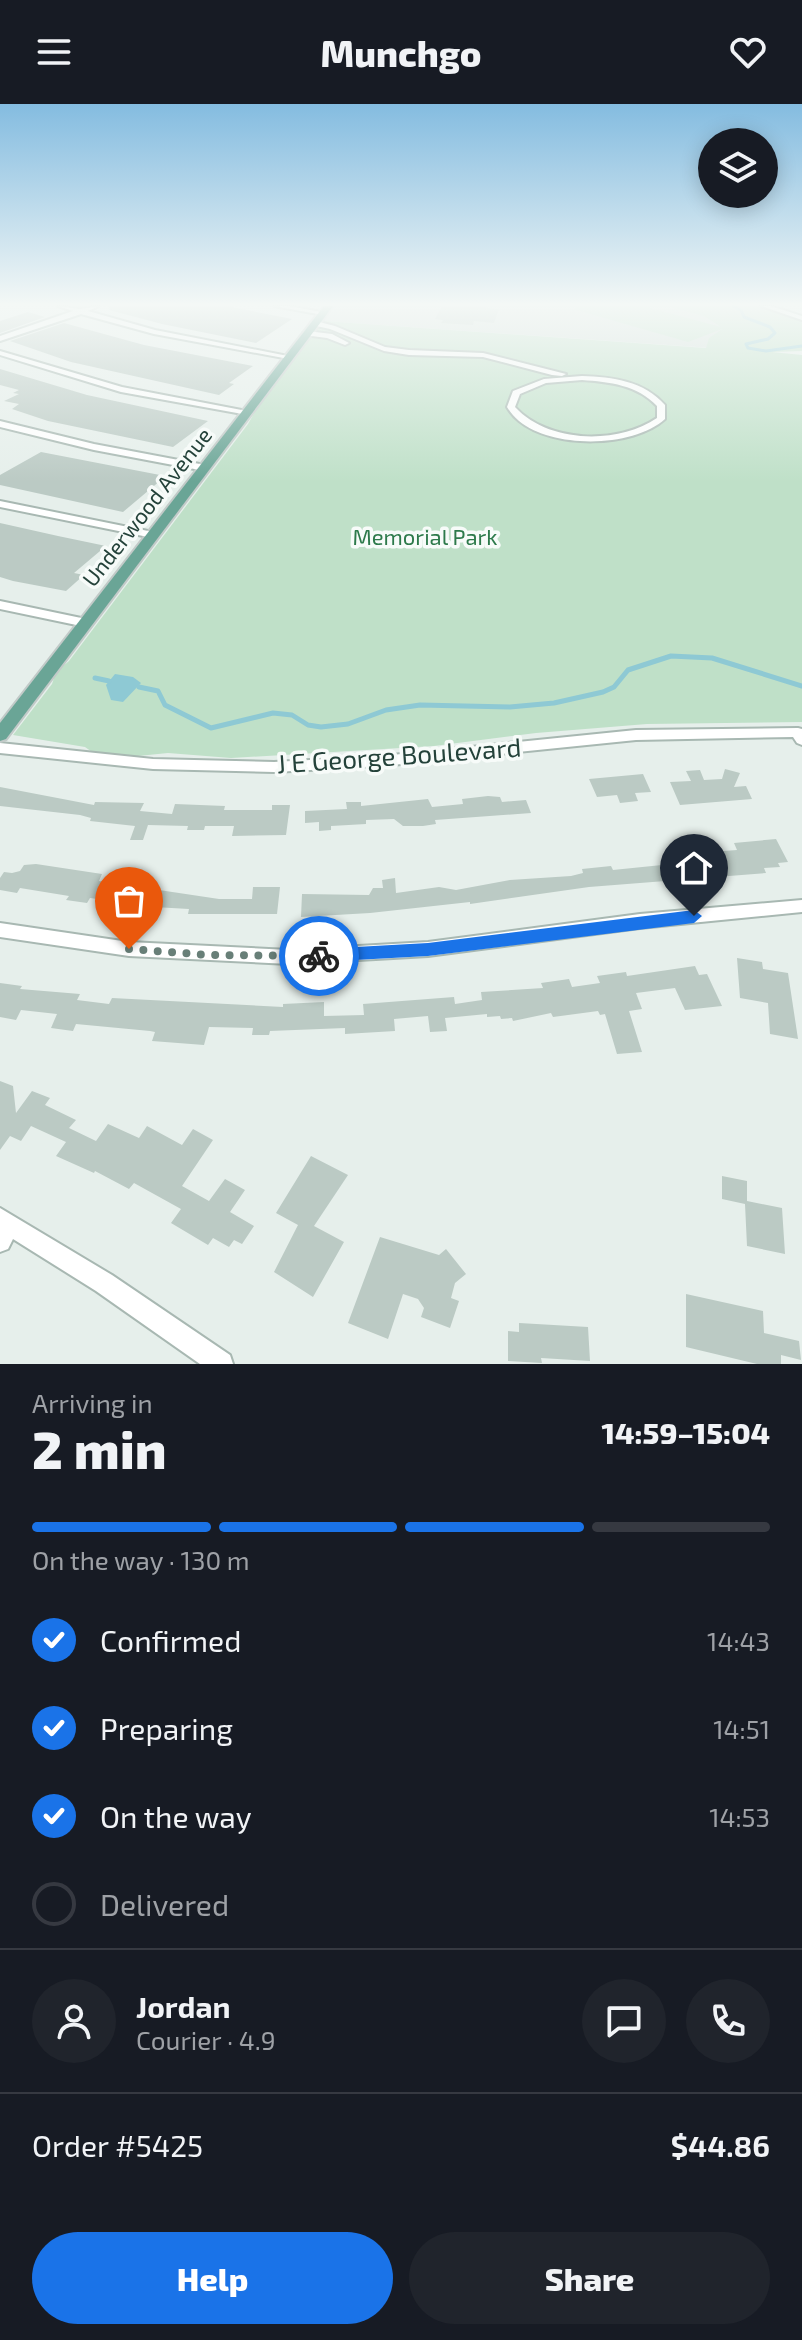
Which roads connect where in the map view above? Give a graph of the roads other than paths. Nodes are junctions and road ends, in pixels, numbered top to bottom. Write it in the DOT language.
graph roads {
  1 [pos="39,365"];
  2 [pos="283,365"];
  3 [pos="500,365"];
  4 [pos="526,365"];
  5 [pos="582,378"];
  6 [pos="520,389"];
  7 [pos="248,412"];
  8 [pos="0,424"];
  9 [pos="205,468"];
  10 [pos="0,504"];
  11 [pos="153,535"];
  12 [pos="0,605"];
  13 [pos="86,623"];
  14 [pos="0,735"];
  15 [pos="800,736"];
  16 [pos="0,748"];
  17 [pos="802,906"];
  18 [pos="0,930"];
  19 [pos="3,1228"];
  20 [pos="221,1364"];
  1 -- 7 [label="street"];
  2 -- 7 [label="main road, Underwood Avenue"];
  3 -- 6 [label="street"];
  4 -- 5 [label="street"];
  5 -- 6 [label="street"];
  5 -- 6 [label="street"];
  7 -- 9 [label="main road, Underwood Avenue"];
  8 -- 9 [label="street"];
  9 -- 11 [label="main road, Underwood Avenue"];
  10 -- 11 [label="street"];
  11 -- 13 [label="main road, Underwood Avenue"];
  12 -- 13 [label="street"];
  13 -- 14 [label="main road, Underwood Avenue"];
  15 -- 16 [label="street, J E George Boulevard"];
  17 -- 18 [label="street"];
  19 -- 20 [label="street"];
}
